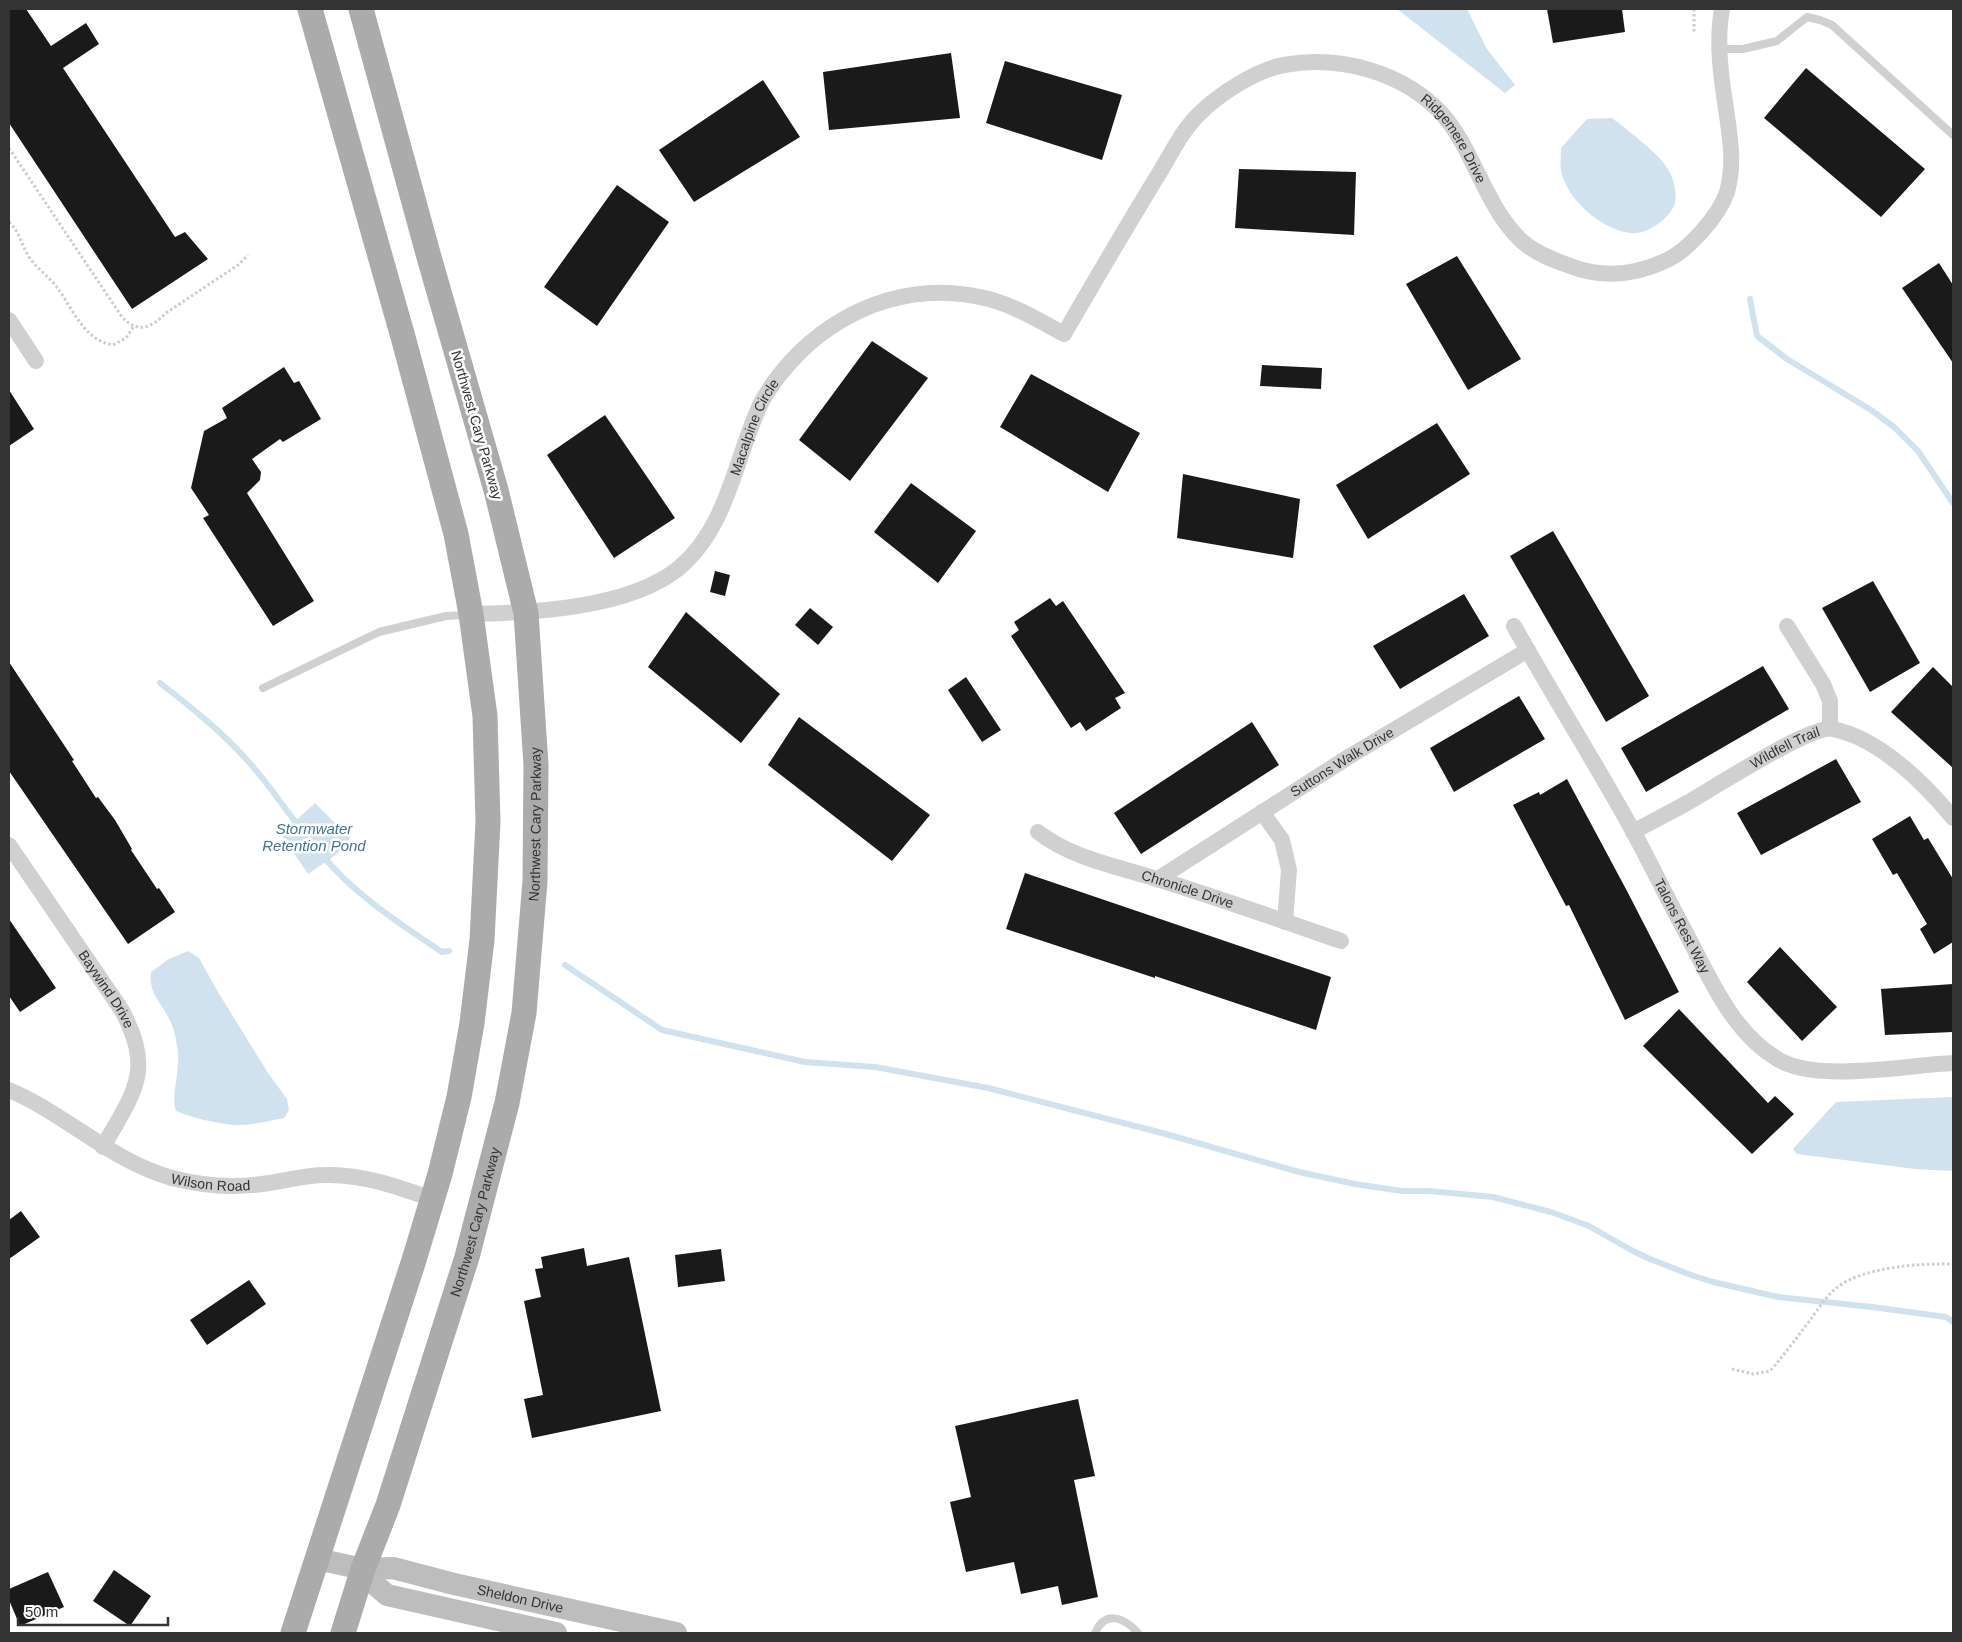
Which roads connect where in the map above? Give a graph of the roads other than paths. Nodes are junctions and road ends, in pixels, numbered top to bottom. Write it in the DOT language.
graph roads {
  1 [pos="310,9"];
  2 [pos="361,9"];
  3 [pos="1722,9"];
  4 [pos="1720,49"];
  5 [pos="1953,135"];
  6 [pos="11,328"];
  7 [pos="1064,334"];
  8 [pos="36,361"];
  9 [pos="526,613"];
  10 [pos="471,614"];
  11 [pos="1514,626"];
  12 [pos="1787,626"];
  13 [pos="1528,650"];
  14 [pos="264,688"];
  15 [pos="1830,728"];
  16 [pos="1262,812"];
  17 [pos="1953,818"];
  18 [pos="1038,832"];
  19 [pos="1633,832"];
  20 [pos="9,845"];
  21 [pos="1158,879"];
  22 [pos="1286,922"];
  23 [pos="1341,941"];
  24 [pos="1953,1063"];
  25 [pos="9,1090"];
  26 [pos="103,1146"];
  27 [pos="432,1199"];
  28 [pos="317,1559"];
  29 [pos="363,1569"];
  30 [pos="293,1633"];
  31 [pos="343,1633"];
  32 [pos="556,1633"];
  33 [pos="676,1633"];
  34 [pos="1095,1633"];
  35 [pos="1138,1633"];
  1 -- 10 [label="main road"];
  2 -- 9 [label="main road, Northwest Cary Parkway"];
  3 -- 4 [label="street, Ridgemere Drive"];
  4 -- 5 [label="lane"];
  4 -- 7 [label="street, Ridgemere Drive"];
  6 -- 8 [label="street"];
  7 -- 9 [label="street, Macalpine Circle"];
  9 -- 10 [label="street, Macalpine Circle"];
  9 -- 29 [label="main road, Northwest Cary Parkway"];
  10 -- 14 [label="lane"];
  10 -- 27 [label="main road"];
  11 -- 13 [label="street, Talons Rest Way"];
  12 -- 15 [label="street"];
  13 -- 16 [label="street, Suttons Walk Drive"];
  13 -- 19 [label="street, Talons Rest Way"];
  15 -- 17 [label="street, Wildfell Trail"];
  15 -- 19 [label="street, Wildfell Trail"];
  16 -- 21 [label="street, Suttons Walk Drive"];
  16 -- 22 [label="street"];
  18 -- 21 [label="street, Chronicle Drive"];
  19 -- 24 [label="street, Talons Rest Way"];
  20 -- 26 [label="street, Baywind Drive"];
  21 -- 22 [label="street, Chronicle Drive"];
  22 -- 23 [label="street, Chronicle Drive"];
  25 -- 26 [label="street, Wilson Road"];
  26 -- 27 [label="street, Wilson Road"];
  27 -- 28 [label="main road"];
  28 -- 29 [label="street, Sheldon Drive"];
  28 -- 30 [label="main road"];
  29 -- 31 [label="main road, Northwest Cary Parkway"];
  29 -- 32 [label="street, Sheldon Drive"];
  29 -- 33 [label="street, Sheldon Drive"];
  34 -- 35 [label="lane"];
}
